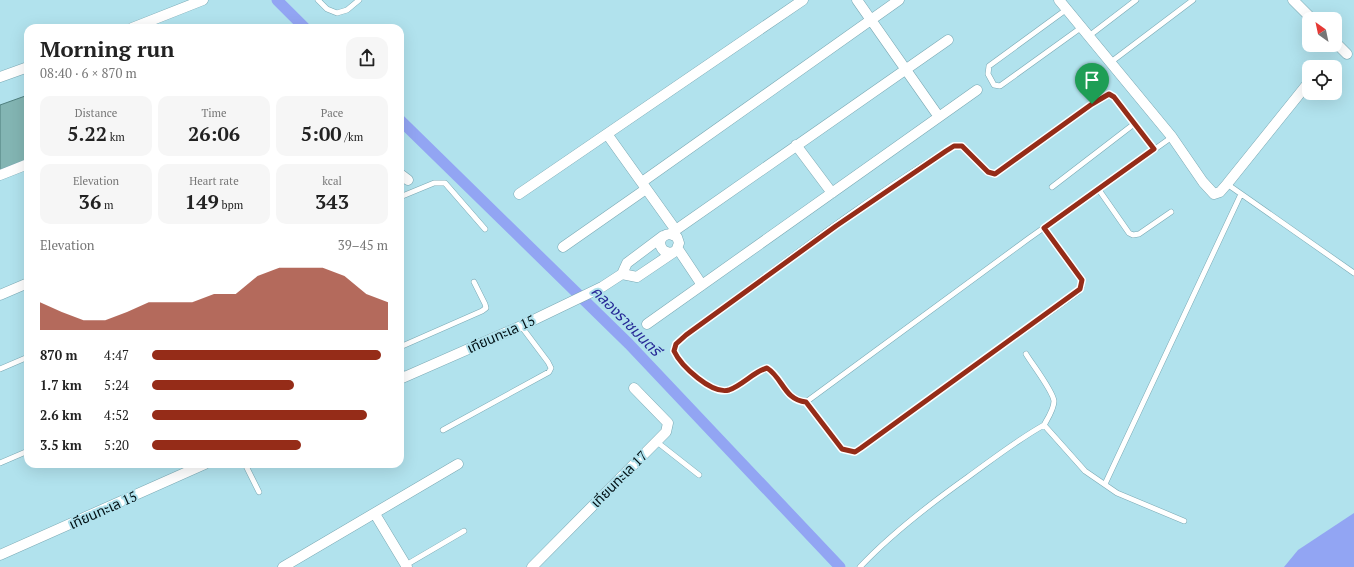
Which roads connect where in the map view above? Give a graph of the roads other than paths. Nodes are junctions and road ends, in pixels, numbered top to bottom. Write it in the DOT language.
graph roads {
  1 [pos="203,0"];
  2 [pos="318,0"];
  3 [pos="360,0"];
  4 [pos="803,0"];
  5 [pos="857,0"];
  6 [pos="899,0"];
  7 [pos="1059,0"];
  8 [pos="1136,0"];
  9 [pos="1193,0"];
  10 [pos="1293,0"];
  11 [pos="1067,9"];
  12 [pos="1305,12"];
  13 [pos="870,19"];
  14 [pos="142,24"];
  15 [pos="1082,27"];
  16 [pos="1089,36"];
  17 [pos="948,40"];
  18 [pos="1342,49"];
  19 [pos="1347,54"];
  20 [pos="1111,62"];
  21 [pos="24,68"];
  22 [pos="906,69"];
  23 [pos="0,77"];
  24 [pos="977,90"];
  25 [pos="1302,91"];
  26 [pos="939,117"];
  27 [pos="1134,124"];
  28 [pos="607,134"];
  29 [pos="1172,138"];
  30 [pos="796,145"];
  31 [pos="1154,149"];
  32 [pos="24,165"];
  33 [pos="0,174"];
  34 [pos="1227,184"];
  35 [pos="644,185"];
  36 [pos="1052,187"];
  37 [pos="1099,190"];
  38 [pos="832,193"];
  39 [pos="519,194"];
  40 [pos="1242,194"];
  41 [pos="404,196"];
  42 [pos="1171,212"];
  43 [pos="1044,228"];
  44 [pos="485,229"];
  45 [pos="669,233"];
  46 [pos="563,247"];
  47 [pos="676,250"];
  48 [pos="1354,273"];
  49 [pos="622,274"];
  50 [pos="474,282"];
  51 [pos="24,285"];
  52 [pos="702,285"];
  53 [pos="0,295"];
  54 [pos="647,324"];
  55 [pos="521,326"];
  56 [pos="404,345"];
  57 [pos="1026,354"];
  58 [pos="24,359"];
  59 [pos="0,369"];
  60 [pos="404,374"];
  61 [pos="634,388"];
  62 [pos="806,402"];
  63 [pos="1044,425"];
  64 [pos="443,430"];
  65 [pos="657,442"];
  66 [pos="24,453"];
  67 [pos="0,463"];
  68 [pos="458,464"];
  69 [pos="196,468"];
  70 [pos="247,468"];
  71 [pos="699,475"];
  72 [pos="1105,484"];
  73 [pos="259,492"];
  74 [pos="375,514"];
  75 [pos="1184,522"];
  76 [pos="464,531"];
  77 [pos="0,555"];
  78 [pos="407,566"];
  79 [pos="283,567"];
  80 [pos="532,567"];
  81 [pos="860,567"];
  1 -- 14 [label="street"];
  2 -- 3 [label="lane"];
  4 -- 28 [label="street"];
  5 -- 13 [label="street"];
  6 -- 13 [label="street"];
  7 -- 11 [label="street"];
  8 -- 16 [label="lane"];
  9 -- 20 [label="lane"];
  10 -- 12 [label="street"];
  11 -- 15 [label="street"];
  11 -- 15 [label="lane"];
  13 -- 22 [label="street"];
  13 -- 35 [label="street"];
  15 -- 16 [label="street"];
  16 -- 20 [label="street"];
  17 -- 22 [label="street"];
  18 -- 19 [label="street"];
  20 -- 29 [label="street"];
  21 -- 23 [label="street"];
  22 -- 26 [label="street"];
  22 -- 30 [label="street"];
  24 -- 26 [label="street"];
  25 -- 34 [label="street"];
  26 -- 38 [label="street"];
  27 -- 31 [label="lane"];
  27 -- 36 [label="lane"];
  27 -- 62 [label="lane"];
  28 -- 35 [label="street"];
  28 -- 39 [label="street"];
  29 -- 31 [label="lane"];
  29 -- 34 [label="street"];
  30 -- 38 [label="street"];
  30 -- 45 [label="street"];
  31 -- 37 [label="lane"];
  32 -- 33 [label="street"];
  34 -- 40 [label="lane"];
  35 -- 45 [label="street"];
  35 -- 46 [label="street"];
  37 -- 42 [label="lane"];
  37 -- 43 [label="lane"];
  38 -- 52 [label="street"];
  40 -- 48 [label="lane"];
  40 -- 72 [label="lane"];
  41 -- 44 [label="lane"];
  43 -- 62 [label="lane"];
  43 -- 62 [label="lane"];
  45 -- 47 [label="street"];
  45 -- 47 [label="street"];
  45 -- 49 [label="street"];
  47 -- 49 [label="street"];
  47 -- 52 [label="street"];
  49 -- 55 [label="street, เทียนทะเล 15"];
  50 -- 56 [label="lane"];
  51 -- 53 [label="street"];
  52 -- 54 [label="street"];
  55 -- 60 [label="street, เทียนทะเล 15"];
  55 -- 64 [label="lane"];
  57 -- 63 [label="lane"];
  58 -- 59 [label="lane"];
  61 -- 65 [label="street, เทียนทะเล 17"];
  63 -- 72 [label="lane"];
  63 -- 81 [label="lane"];
  65 -- 71 [label="lane"];
  65 -- 80 [label="street, เทียนทะเล 17"];
  66 -- 67 [label="lane"];
  68 -- 74 [label="street"];
  69 -- 77 [label="street, เทียนทะเล 15"];
  70 -- 73 [label="lane"];
  72 -- 75 [label="lane"];
  74 -- 78 [label="street"];
  74 -- 79 [label="street"];
  76 -- 78 [label="lane"];
}
